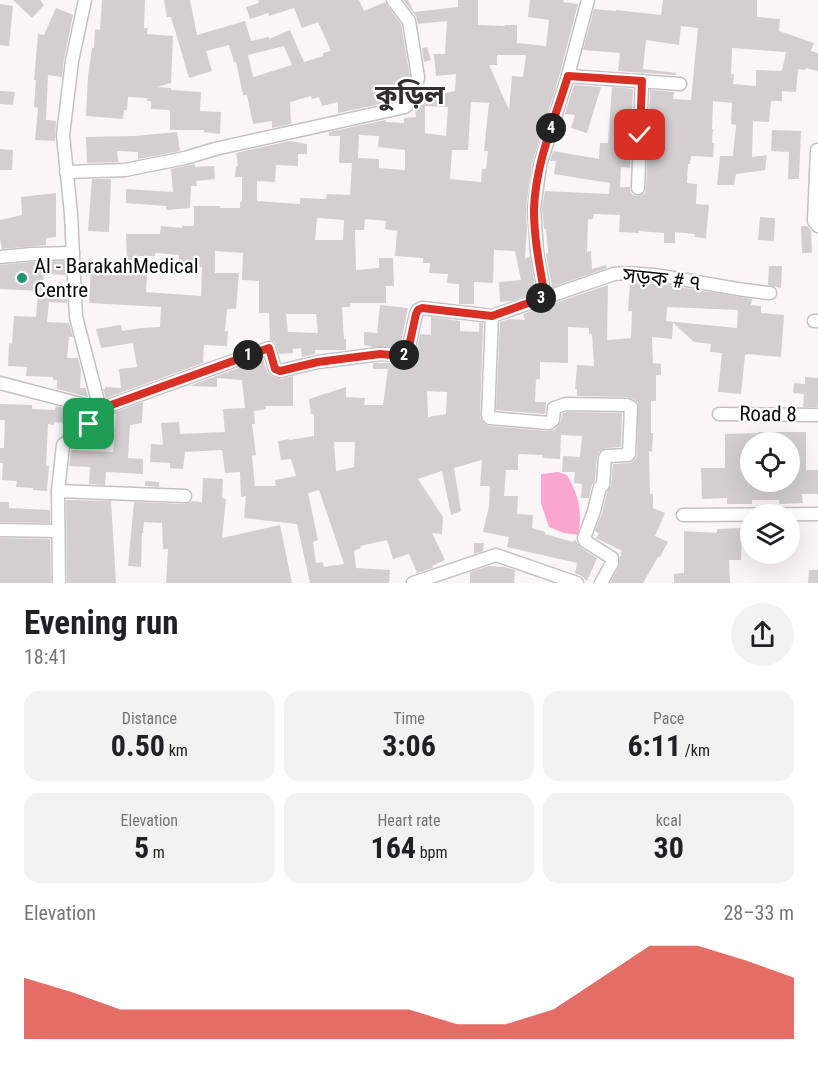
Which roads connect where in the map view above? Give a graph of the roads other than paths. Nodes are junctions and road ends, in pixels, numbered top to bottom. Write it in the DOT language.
graph roads {
  1 [pos="85,0"];
  2 [pos="393,0"];
  3 [pos="588,0"];
  4 [pos="568,76"];
  5 [pos="642,81"];
  6 [pos="680,84"];
  7 [pos="817,150"];
  8 [pos="66,172"];
  9 [pos="638,188"];
  10 [pos="818,226"];
  11 [pos="73,253"];
  12 [pos="0,256"];
  13 [pos="770,293"];
  14 [pos="545,297"];
  15 [pos="492,316"];
  16 [pos="0,383"];
  17 [pos="100,409"];
  18 [pos="718,414"];
  19 [pos="818,415"];
  20 [pos="58,491"];
  21 [pos="185,496"];
  22 [pos="818,514"];
  23 [pos="683,515"];
  24 [pos="0,530"];
  25 [pos="58,531"];
  26 [pos="59,583"];
  27 [pos="413,583"];
  28 [pos="577,583"];
  29 [pos="601,583"];
  1 -- 8 [label="street"];
  2 -- 8 [label="street"];
  3 -- 4 [label="street"];
  4 -- 5 [label="street"];
  4 -- 14 [label="street"];
  5 -- 6 [label="street"];
  5 -- 9 [label="street"];
  7 -- 10 [label="street"];
  8 -- 11 [label="street"];
  11 -- 12 [label="street"];
  11 -- 17 [label="street"];
  13 -- 14 [label="street, সড়ক # ৭"];
  14 -- 15 [label="street, সড়ক # ৭"];
  15 -- 17 [label="street, সড়ক # ৭"];
  15 -- 29 [label="street"];
  16 -- 17 [label="street"];
  17 -- 20 [label="street"];
  18 -- 19 [label="street, Road 8"];
  20 -- 21 [label="street"];
  20 -- 25 [label="street"];
  22 -- 23 [label="street"];
  24 -- 25 [label="street"];
  25 -- 26 [label="street"];
  27 -- 28 [label="street"];
}
